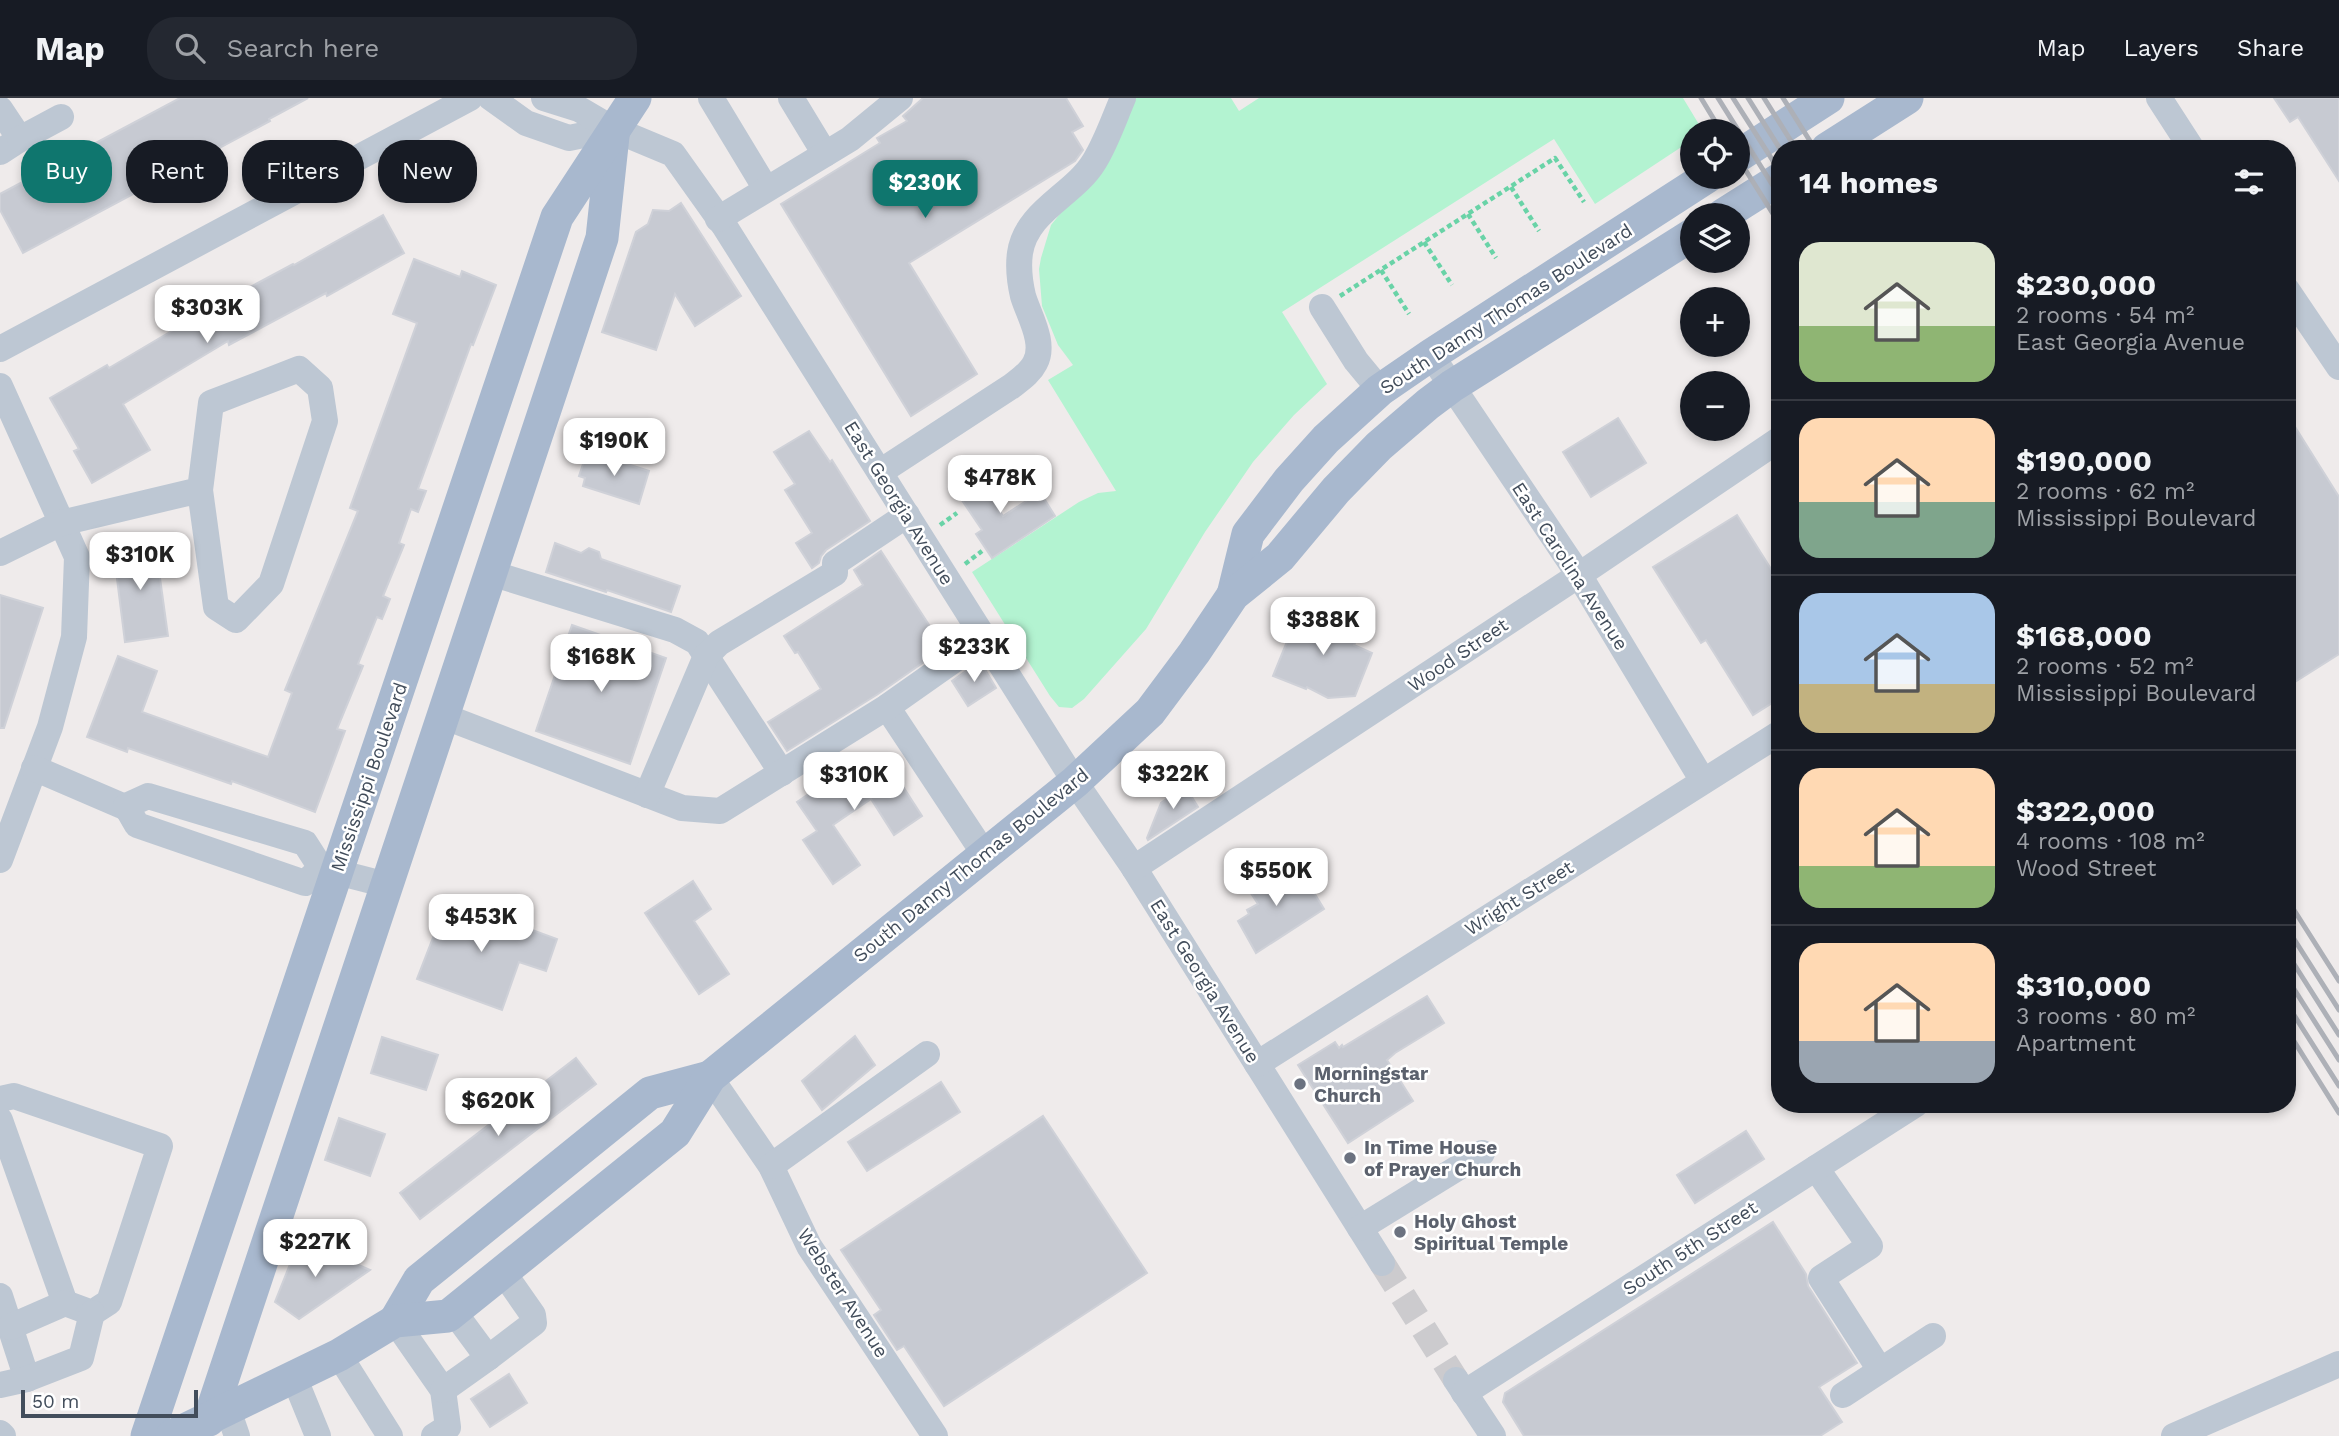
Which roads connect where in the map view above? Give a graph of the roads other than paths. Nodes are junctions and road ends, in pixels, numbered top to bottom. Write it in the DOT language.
graph roads {
  1 [pos="470,98"];
  2 [pos="491,98"];
  3 [pos="544,98"];
  4 [pos="635,98"];
  5 [pos="711,98"];
  6 [pos="791,98"];
  7 [pos="900,98"];
  8 [pos="1123,98"];
  9 [pos="1828,98"];
  10 [pos="1907,98"];
  11 [pos="2159,98"];
  12 [pos="0,109"];
  13 [pos="61,117"];
  14 [pos="613,130"];
  15 [pos="1841,140"];
  16 [pos="2186,140"];
  17 [pos="10,146"];
  18 [pos="1750,148"];
  19 [pos="825,154"];
  20 [pos="1771,185"];
  21 [pos="766,189"];
  22 [pos="1688,189"];
  23 [pos="1742,203"];
  24 [pos="718,219"];
  25 [pos="1680,243"];
  26 [pos="2296,303"];
  27 [pos="1322,307"];
  28 [pos="0,349"];
  29 [pos="1431,355"];
  30 [pos="2339,367"];
  31 [pos="0,386"];
  32 [pos="1452,386"];
  33 [pos="1380,390"];
  34 [pos="1771,445"];
  35 [pos="880,472"];
  36 [pos="200,490"];
  37 [pos="907,515"];
  38 [pos="61,523"];
  39 [pos="0,553"];
  40 [pos="491,573"];
  41 [pos="1579,575"];
  42 [pos="1233,595"];
  43 [pos="985,638"];
  44 [pos="413,648"];
  45 [pos="706,656"];
  46 [pos="460,665"];
  47 [pos="887,707"];
  48 [pos="443,716"];
  49 [pos="1771,739"];
  50 [pos="34,768"];
  51 [pos="782,772"];
  52 [pos="1703,781"];
  53 [pos="1075,782"];
  54 [pos="647,795"];
  55 [pos="128,808"];
  56 [pos="985,855"];
  57 [pos="0,860"];
  58 [pos="1134,869"];
  59 [pos="329,870"];
  60 [pos="387,885"];
  61 [pos="927,1054"];
  62 [pos="1257,1064"];
  63 [pos="269,1069"];
  64 [pos="710,1077"];
  65 [pos="321,1084"];
  66 [pos="0,1099"];
  67 [pos="1902,1113"];
  68 [pos="0,1120"];
  69 [pos="1482,1153"];
  70 [pos="7,1162"];
  71 [pos="771,1166"];
  72 [pos="1816,1168"];
  73 [pos="1360,1228"];
  74 [pos="1382,1263"];
  75 [pos="503,1272"];
  76 [pos="0,1296"];
  77 [pos="65,1303"];
  78 [pos="454,1312"];
  79 [pos="92,1313"];
  80 [pos="395,1321"];
  81 [pos="10,1326"];
  82 [pos="1933,1336"];
  83 [pos="339,1355"];
  84 [pos="488,1357"];
  85 [pos="2339,1364"];
  86 [pos="1880,1370"];
  87 [pos="294,1377"];
  88 [pos="27,1379"];
  89 [pos="0,1385"];
  90 [pos="443,1390"];
  91 [pos="1843,1395"];
  92 [pos="219,1426"];
  93 [pos="147,1436"];
  94 [pos="172,1436"];
  95 [pos="318,1436"];
  96 [pos="390,1436"];
  97 [pos="434,1436"];
  98 [pos="935,1436"];
  99 [pos="1493,1436"];
  100 [pos="2174,1436"];
  1 -- 28 [label="street"];
  2 -- 14 [label="street"];
  3 -- 14 [label="street, East Georgia Avenue"];
  4 -- 14 [label="main road, Mississippi Boulevard"];
  5 -- 21 [label="street"];
  6 -- 19 [label="street"];
  7 -- 19 [label="street"];
  8 -- 35 [label="street"];
  9 -- 18 [label="main road"];
  10 -- 15 [label="main road"];
  11 -- 16 [label="street"];
  12 -- 17 [label="street"];
  13 -- 17 [label="street"];
  14 -- 24 [label="street, East Georgia Avenue"];
  14 -- 40 [label="main road, Mississippi Boulevard"];
  14 -- 44 [label="main road, Mississippi Boulevard"];
  19 -- 21 [label="street"];
  20 -- 23 [label="main road"];
  21 -- 24 [label="street"];
  22 -- 29 [label="main road, South Danny Thomas Boulevard"];
  24 -- 35 [label="street, East Georgia Avenue"];
  25 -- 32 [label="main road, South Danny Thomas Boulevard"];
  26 -- 30 [label="street"];
  27 -- 33 [label="street"];
  29 -- 32 [label="street, East Carolina Avenue"];
  29 -- 33 [label="main road, South Danny Thomas Boulevard"];
  31 -- 38 [label="street"];
  32 -- 41 [label="street, East Carolina Avenue"];
  32 -- 42 [label="main road, South Danny Thomas Boulevard"];
  33 -- 42 [label="main road, South Danny Thomas Boulevard"];
  34 -- 41 [label="street, Wood Street"];
  35 -- 37 [label="street, East Georgia Avenue"];
  36 -- 36 [label="street"];
  36 -- 38 [label="street"];
  37 -- 43 [label="street, East Georgia Avenue"];
  37 -- 45 [label="street"];
  38 -- 39 [label="street"];
  38 -- 50 [label="street"];
  40 -- 45 [label="street"];
  40 -- 46 [label="main road, Mississippi Boulevard"];
  41 -- 52 [label="street, East Carolina Avenue"];
  41 -- 58 [label="street, Wood Street"];
  42 -- 53 [label="main road, South Danny Thomas Boulevard"];
  43 -- 47 [label="street"];
  43 -- 53 [label="street, East Georgia Avenue"];
  44 -- 46 [label="main road"];
  44 -- 59 [label="main road, Mississippi Boulevard"];
  45 -- 51 [label="street"];
  45 -- 54 [label="street"];
  46 -- 48 [label="main road, Mississippi Boulevard"];
  47 -- 51 [label="street"];
  47 -- 56 [label="street"];
  48 -- 54 [label="street"];
  48 -- 60 [label="main road, Mississippi Boulevard"];
  49 -- 52 [label="street, Wright Street"];
  50 -- 55 [label="street"];
  50 -- 57 [label="street"];
  51 -- 54 [label="street"];
  52 -- 62 [label="street, Wright Street"];
  53 -- 56 [label="main road, South Danny Thomas Boulevard"];
  53 -- 58 [label="street, East Georgia Avenue"];
  55 -- 59 [label="street"];
  55 -- 59 [label="street"];
  56 -- 64 [label="main road, South Danny Thomas Boulevard"];
  58 -- 62 [label="street, East Georgia Avenue"];
  59 -- 60 [label="street"];
  59 -- 63 [label="main road, Mississippi Boulevard"];
  60 -- 65 [label="main road, Mississippi Boulevard"];
  61 -- 71 [label="street"];
  62 -- 73 [label="street, East Georgia Avenue"];
  63 -- 65 [label="main road"];
  63 -- 93 [label="main road, Mississippi Boulevard"];
  64 -- 71 [label="street, Webster Avenue"];
  64 -- 75 [label="main road, South Danny Thomas Boulevard"];
  64 -- 80 [label="main road, South Danny Thomas Boulevard"];
  65 -- 92 [label="main road, Mississippi Boulevard"];
  66 -- 79 [label="street"];
  67 -- 72 [label="street, South 5th Street"];
  68 -- 70 [label="street"];
  69 -- 73 [label="street"];
  70 -- 77 [label="street"];
  71 -- 98 [label="street, Webster Avenue"];
  72 -- 86 [label="street"];
  72 -- 99 [label="street, South 5th Street"];
  73 -- 74 [label="street, East Georgia Avenue"];
  75 -- 78 [label="main road, South Danny Thomas Boulevard"];
  75 -- 84 [label="street"];
  76 -- 81 [label="street"];
  77 -- 79 [label="street"];
  77 -- 81 [label="street"];
  78 -- 80 [label="main road, South Danny Thomas Boulevard"];
  78 -- 84 [label="street"];
  79 -- 88 [label="street"];
  80 -- 83 [label="main road, South Danny Thomas Boulevard"];
  80 -- 90 [label="street"];
  81 -- 88 [label="street"];
  82 -- 86 [label="street"];
  83 -- 87 [label="main road, South Danny Thomas Boulevard"];
  83 -- 96 [label="street"];
  84 -- 90 [label="street"];
  85 -- 100 [label="street"];
  86 -- 91 [label="street"];
  87 -- 92 [label="main road, South Danny Thomas Boulevard"];
  87 -- 95 [label="street"];
  88 -- 89 [label="street"];
  90 -- 97 [label="street"];
  92 -- 94 [label="main road, South Danny Thomas Boulevard"];
}
